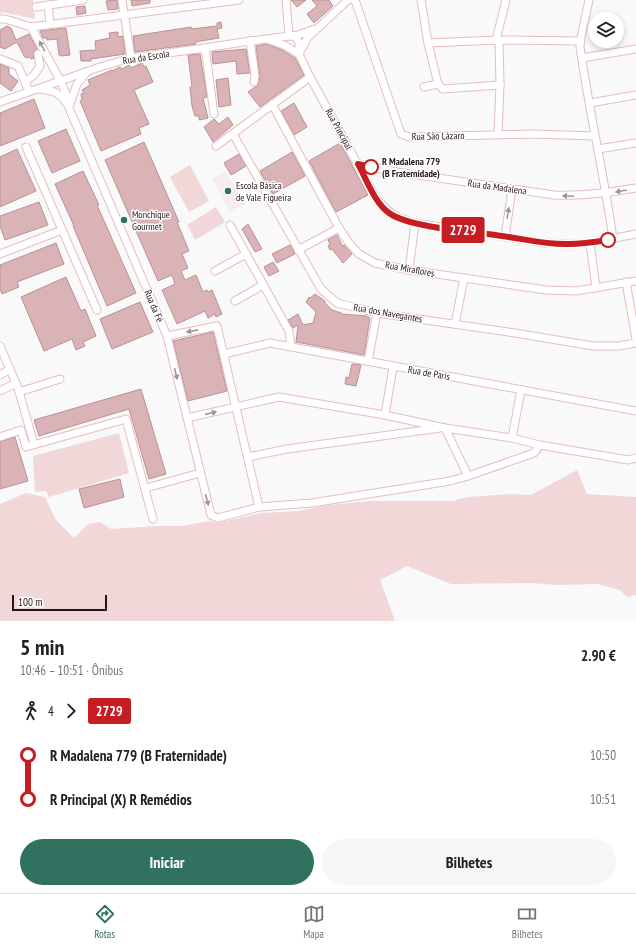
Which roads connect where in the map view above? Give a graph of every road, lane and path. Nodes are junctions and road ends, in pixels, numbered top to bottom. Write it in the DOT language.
graph roads {
  1 [pos="83,0"];
  2 [pos="122,0"];
  3 [pos="239,0"];
  4 [pos="286,0"];
  5 [pos="348,0"];
  6 [pos="354,0"];
  7 [pos="421,0"];
  8 [pos="506,0"];
  9 [pos="589,0"];
  10 [pos="48,5"];
  11 [pos="36,7"];
  12 [pos="124,14"];
  13 [pos="0,20"];
  14 [pos="50,24"];
  15 [pos="31,27"];
  16 [pos="318,28"];
  17 [pos="293,36"];
  18 [pos="265,39"];
  19 [pos="497,40"];
  20 [pos="250,41"];
  21 [pos="580,41"];
  22 [pos="428,44"];
  23 [pos="205,48"];
  24 [pos="292,49"];
  25 [pos="636,49"];
  26 [pos="38,54"];
  27 [pos="300,54"];
  28 [pos="131,55"];
  29 [pos="582,58"];
  30 [pos="0,59"];
  31 [pos="52,65"];
  32 [pos="88,71"];
  33 [pos="73,76"];
  34 [pos="310,77"];
  35 [pos="60,80"];
  36 [pos="25,82"];
  37 [pos="254,82"];
  38 [pos="438,84"];
  39 [pos="500,85"];
  40 [pos="424,87"];
  41 [pos="33,90"];
  42 [pos="636,95"];
  43 [pos="0,102"];
  44 [pos="272,104"];
  45 [pos="590,104"];
  46 [pos="69,106"];
  47 [pos="214,114"];
  48 [pos="233,134"];
  49 [pos="498,134"];
  50 [pos="594,136"];
  51 [pos="636,143"];
  52 [pos="216,146"];
  53 [pos="26,147"];
  54 [pos="598,149"];
  55 [pos="358,164"];
  56 [pos="636,188"];
  57 [pos="512,190"];
  58 [pos="606,194"];
  59 [pos="415,223"];
  60 [pos="230,225"];
  61 [pos="339,228"];
  62 [pos="62,230"];
  63 [pos="636,234"];
  64 [pos="505,236"];
  65 [pos="613,239"];
  66 [pos="590,243"];
  67 [pos="298,250"];
  68 [pos="0,254"];
  69 [pos="246,254"];
  70 [pos="409,270"];
  71 [pos="215,271"];
  72 [pos="464,278"];
  73 [pos="636,281"];
  74 [pos="626,282"];
  75 [pos="263,285"];
  76 [pos="596,288"];
  77 [pos="235,301"];
  78 [pos="97,310"];
  79 [pos="377,313"];
  80 [pos="456,324"];
  81 [pos="167,336"];
  82 [pos="636,339"];
  83 [pos="636,343"];
  84 [pos="0,346"];
  85 [pos="291,346"];
  86 [pos="224,354"];
  87 [pos="368,361"];
  88 [pos="393,366"];
  89 [pos="10,369"];
  90 [pos="0,375"];
  91 [pos="60,379"];
  92 [pos="16,383"];
  93 [pos="521,390"];
  94 [pos="0,391"];
  95 [pos="19,392"];
  96 [pos="235,407"];
  97 [pos="636,411"];
  98 [pos="385,415"];
  99 [pos="187,418"];
  100 [pos="444,428"];
  101 [pos="0,437"];
  102 [pos="512,438"];
  103 [pos="36,444"];
  104 [pos="540,445"];
  105 [pos="248,457"];
  106 [pos="636,458"];
  107 [pos="200,473"];
  108 [pos="468,476"];
  109 [pos="146,488"];
  110 [pos="259,507"];
  111 [pos="153,519"];
  1 -- 10 [label="street"];
  2 -- 12 [label="street"];
  3 -- 12 [label="street"];
  4 -- 17 [label="street"];
  5 -- 16 [label="street"];
  6 -- 49 [label="street, Rua São Lázaro"];
  7 -- 22 [label="street"];
  8 -- 19 [label="street"];
  9 -- 21 [label="street"];
  10 -- 11 [label="street"];
  10 -- 14 [label="street"];
  12 -- 14 [label="street"];
  12 -- 28 [label="street"];
  13 -- 15 [label="street"];
  14 -- 15 [label="street"];
  31 -- 15 [label="street, Rua da Fé, one-way"];
  16 -- 17 [label="street, Rua da Escola"];
  16 -- 27 [label="street"];
  17 -- 18 [label="street, Rua da Escola"];
  17 -- 24 [label="street"];
  17 -- 27 [label="street, Rua Principal"];
  18 -- 20 [label="street, Rua da Escola"];
  18 -- 24 [label="street"];
  19 -- 21 [label="street"];
  19 -- 22 [label="street"];
  19 -- 39 [label="street"];
  20 -- 23 [label="street, Rua da Escola"];
  20 -- 37 [label="street"];
  21 -- 29 [label="street"];
  22 -- 38 [label="street"];
  23 -- 28 [label="street, Rua da Escola"];
  23 -- 47 [label="street"];
  24 -- 27 [label="street"];
  25 -- 29 [label="street"];
  26 -- 36 [label="street"];
  27 -- 34 [label="street, Rua Principal"];
  28 -- 32 [label="street, Rua da Escola"];
  29 -- 45 [label="street"];
  30 -- 36 [label="street"];
  31 -- 33 [label="street"];
  31 -- 35 [label="street, Rua da Fé"];
  32 -- 33 [label="street, Rua da Escola"];
  32 -- 46 [label="street"];
  33 -- 35 [label="street, Rua da Escola"];
  34 -- 44 [label="street"];
  34 -- 55 [label="street, Rua Principal"];
  35 -- 41 [label="street, Rua da Escola"];
  35 -- 46 [label="street, Rua da Fé"];
  36 -- 41 [label="street"];
  38 -- 39 [label="street"];
  38 -- 40 [label="street"];
  39 -- 49 [label="street"];
  41 -- 43 [label="street, Rua da Escola"];
  41 -- 46 [label="street, Rua da Fé"];
  42 -- 45 [label="street"];
  44 -- 48 [label="street"];
  44 -- 61 [label="street, Rua Miraflores"];
  45 -- 50 [label="street"];
  46 -- 81 [label="street, Rua da Fé"];
  48 -- 52 [label="street"];
  48 -- 67 [label="street, Rua dos Navegantes"];
  49 -- 50 [label="street, Rua São Lázaro"];
  50 -- 54 [label="street"];
  51 -- 54 [label="street"];
  53 -- 62 [label="street"];
  54 -- 58 [label="street"];
  55 -- 57 [label="street, Rua da Madalena"];
  55 -- 59 [label="street, Rua Principal"];
  56 -- 58 [label="street, Rua da Madalena, one-way"];
  58 -- 57 [label="street, Rua da Madalena, one-way"];
  64 -- 57 [label="street, one-way"];
  58 -- 65 [label="street"];
  59 -- 64 [label="street, Rua Principal"];
  59 -- 70 [label="street"];
  60 -- 69 [label="street"];
  61 -- 67 [label="street"];
  61 -- 70 [label="street, Rua Miraflores"];
  62 -- 68 [label="street"];
  62 -- 78 [label="street"];
  63 -- 65 [label="street, Rua Principal"];
  64 -- 66 [label="street, Rua Principal"];
  65 -- 66 [label="street, Rua Principal"];
  66 -- 76 [label="street"];
  67 -- 79 [label="street, Rua dos Navegantes"];
  69 -- 71 [label="street"];
  69 -- 75 [label="street"];
  70 -- 72 [label="street, Rua Miraflores"];
  72 -- 76 [label="street, Rua Miraflores"];
  72 -- 80 [label="street"];
  73 -- 74 [label="street, Rua Miraflores"];
  74 -- 76 [label="street, Rua Miraflores"];
  74 -- 82 [label="street"];
  75 -- 77 [label="street"];
  75 -- 85 [label="street"];
  79 -- 80 [label="street, Rua dos Navegantes"];
  79 -- 87 [label="street"];
  80 -- 83 [label="street, Rua dos Navegantes"];
  86 -- 81 [label="street, one-way"];
  81 -- 99 [label="street, Rua da Fé, one-way"];
  84 -- 89 [label="street"];
  85 -- 86 [label="street, Rua de Paris"];
  85 -- 87 [label="street, Rua de Paris"];
  86 -- 96 [label="street"];
  87 -- 88 [label="street, Rua de Paris"];
  88 -- 93 [label="street, Rua de Paris"];
  88 -- 98 [label="street"];
  89 -- 90 [label="street"];
  89 -- 92 [label="street"];
  91 -- 95 [label="street"];
  92 -- 94 [label="street"];
  92 -- 95 [label="street"];
  93 -- 97 [label="street, Rua de Paris"];
  93 -- 102 [label="street"];
  95 -- 103 [label="street"];
  96 -- 98 [label="street"];
  99 -- 96 [label="street, one-way"];
  96 -- 105 [label="street"];
  98 -- 100 [label="street"];
  99 -- 107 [label="street, Rua da Fé"];
  100 -- 102 [label="street"];
  100 -- 105 [label="street"];
  100 -- 108 [label="street"];
  101 -- 103 [label="street"];
  102 -- 104 [label="street"];
  103 -- 109 [label="street"];
  104 -- 106 [label="street"];
  104 -- 108 [label="street"];
  105 -- 110 [label="street"];
  107 -- 109 [label="street"];
  107 -- 110 [label="street, Rua da Fé, one-way"];
  108 -- 110 [label="street"];
  109 -- 111 [label="street"];
}
